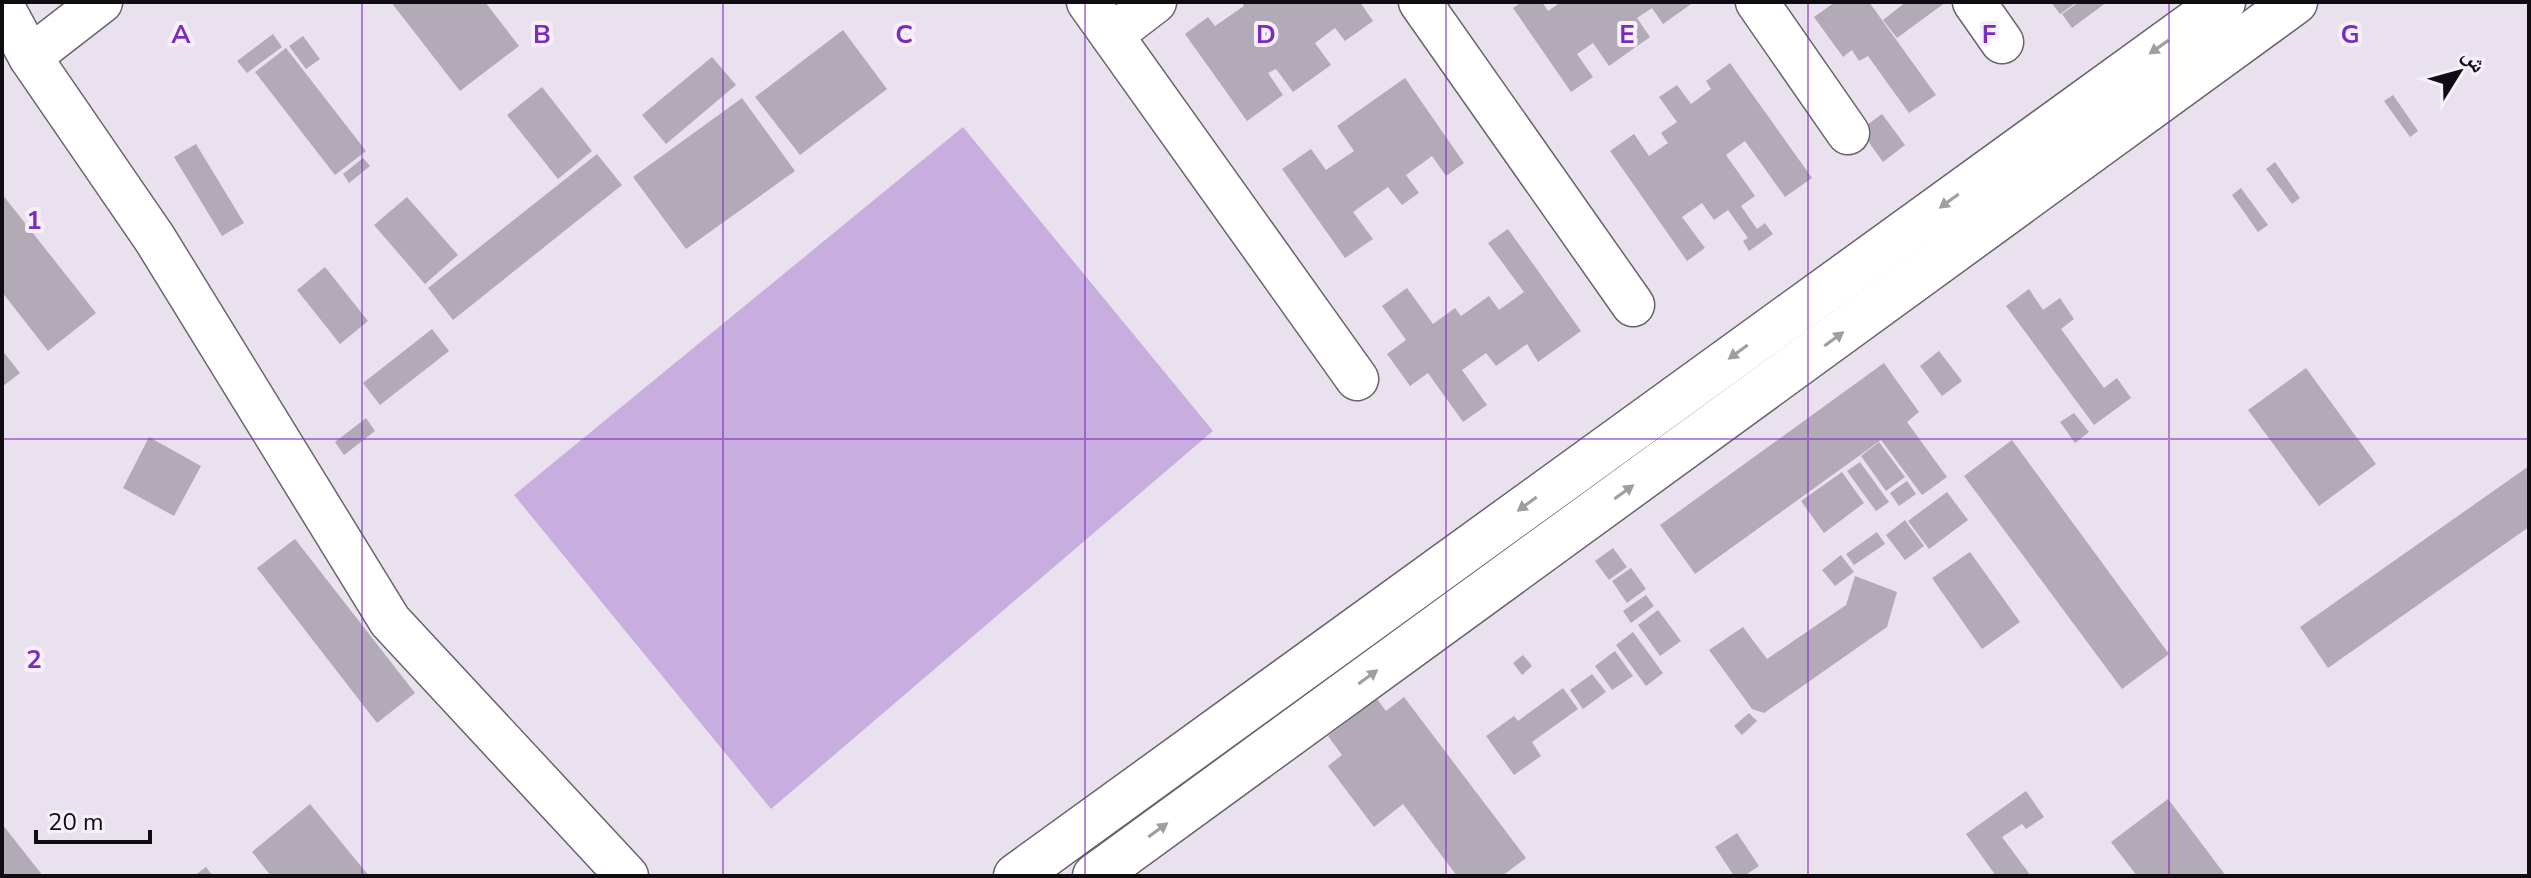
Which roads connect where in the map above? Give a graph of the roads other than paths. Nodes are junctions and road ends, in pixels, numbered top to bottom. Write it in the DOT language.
graph roads {
  1 [pos="101,2"];
  2 [pos="1155,2"];
  3 [pos="1420,2"];
  4 [pos="1757,2"];
  5 [pos="1974,2"];
  6 [pos="2223,2"];
  7 [pos="2295,2"];
  8 [pos="2,5"];
  9 [pos="1100,18"];
  10 [pos="2002,42"];
  11 [pos="30,57"];
  12 [pos="1848,133"];
  13 [pos="1633,305"];
  14 [pos="1357,379"];
  15 [pos="627,876"];
  16 [pos="1016,876"];
  17 [pos="1095,876"];
  1 -- 11 [label="street"];
  2 -- 9 [label="street"];
  3 -- 13 [label="street"];
  4 -- 12 [label="street"];
  5 -- 10 [label="street"];
  6 -- 16 [label="main road, one-way"];
  17 -- 7 [label="main road, one-way"];
  8 -- 11 [label="street"];
  9 -- 14 [label="street"];
  11 -- 15 [label="street"];
}
